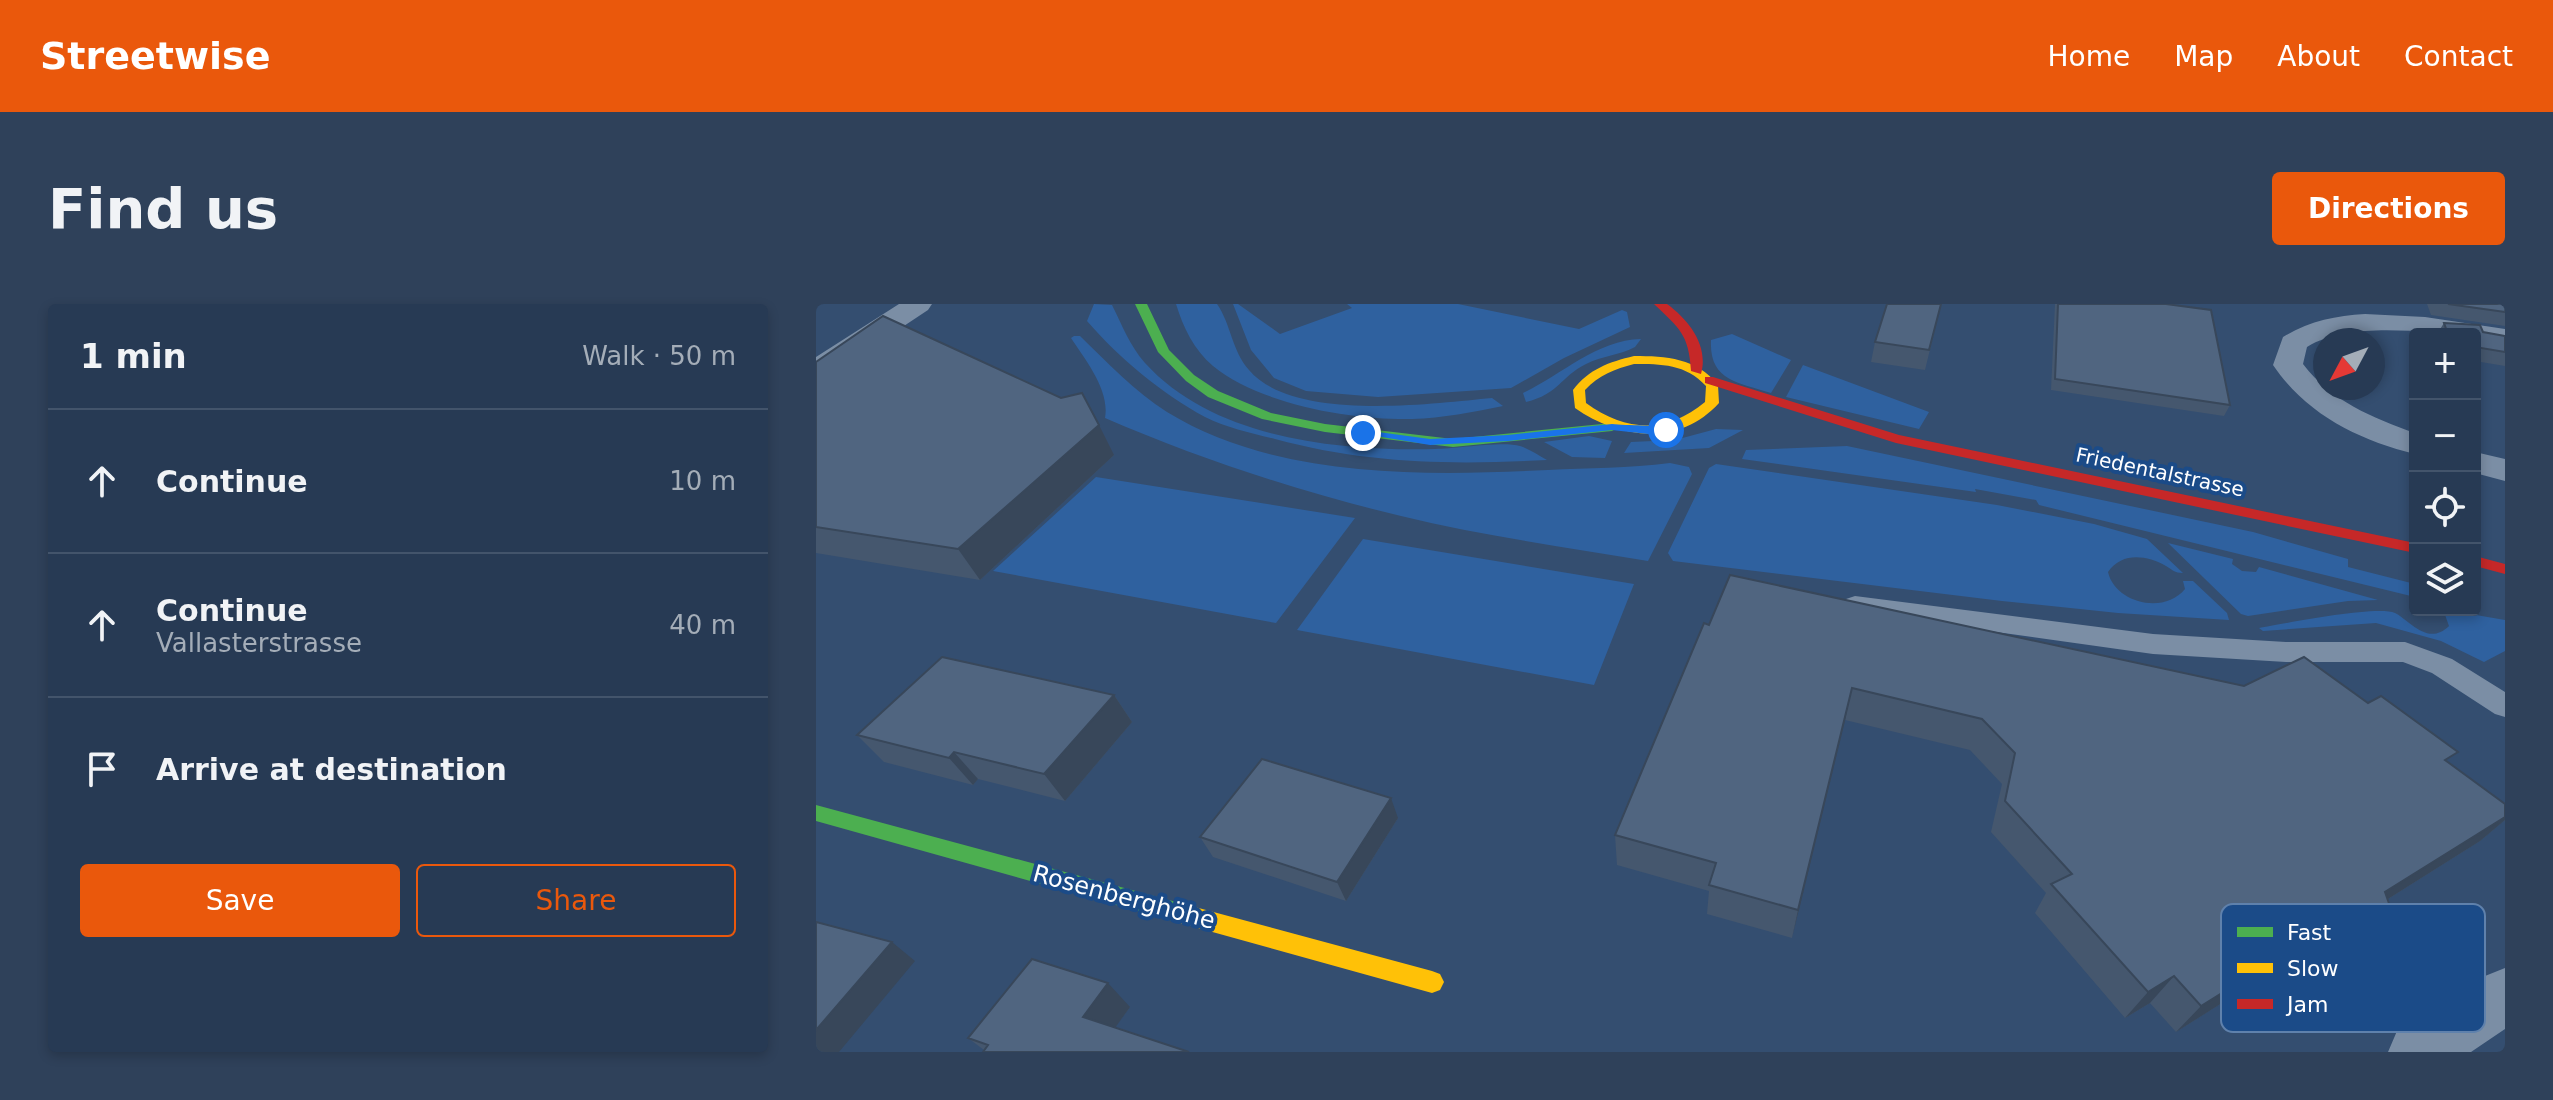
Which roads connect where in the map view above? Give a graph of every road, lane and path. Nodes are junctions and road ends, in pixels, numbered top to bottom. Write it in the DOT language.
graph roads {
  1 [pos="918,304"];
  2 [pos="1141,304"];
  3 [pos="1651,310"];
  4 [pos="2505,338"];
  5 [pos="1652,343"];
  6 [pos="1630,361"];
  7 [pos="816,370"];
  8 [pos="1703,376"];
  9 [pos="1579,390"];
  10 [pos="1560,399"];
  11 [pos="1697,419"];
  12 [pos="1724,420"];
  13 [pos="1444,424"];
  14 [pos="1612,427"];
  15 [pos="1807,430"];
  16 [pos="1385,434"];
  17 [pos="1896,439"];
  18 [pos="2409,442"];
  19 [pos="2481,464"];
  20 [pos="2505,470"];
  21 [pos="2409,547"];
  22 [pos="2481,563"];
  23 [pos="2505,569"];
  24 [pos="1827,601"];
  25 [pos="2505,706"];
  26 [pos="816,813"];
  27 [pos="1432,982"];
  28 [pos="2505,996"];
  29 [pos="2485,1009"];
  30 [pos="2449,1032"];
  31 [pos="2418,1052"];
  1 -- 7 [label="street"];
  2 -- 16 [label="main road"];
  3 -- 8 [label="main road"];
  4 -- 18 [label="street"];
  5 -- 6 [label="main road"];
  6 -- 8 [label="main road, Friedentalstrasse"];
  6 -- 9 [label="main road"];
  8 -- 11 [label="main road"];
  8 -- 17 [label="main road, Friedentalstrasse"];
  9 -- 10 [label="main road"];
  9 -- 14 [label="main road"];
  11 -- 12 [label="main road"];
  11 -- 14 [label="main road"];
  13 -- 16 [label="main road"];
  14 -- 16 [label="main road"];
  15 -- 17 [label="main road, Friedentalstrasse"];
  17 -- 21 [label="main road, Friedentalstrasse"];
  19 -- 20 [label="street"];
  22 -- 23 [label="main road"];
  24 -- 25 [label="lane"];
  26 -- 27 [label="main road, Rosenberghöhe"];
  28 -- 29 [label="street"];
  30 -- 31 [label="street"];
}
